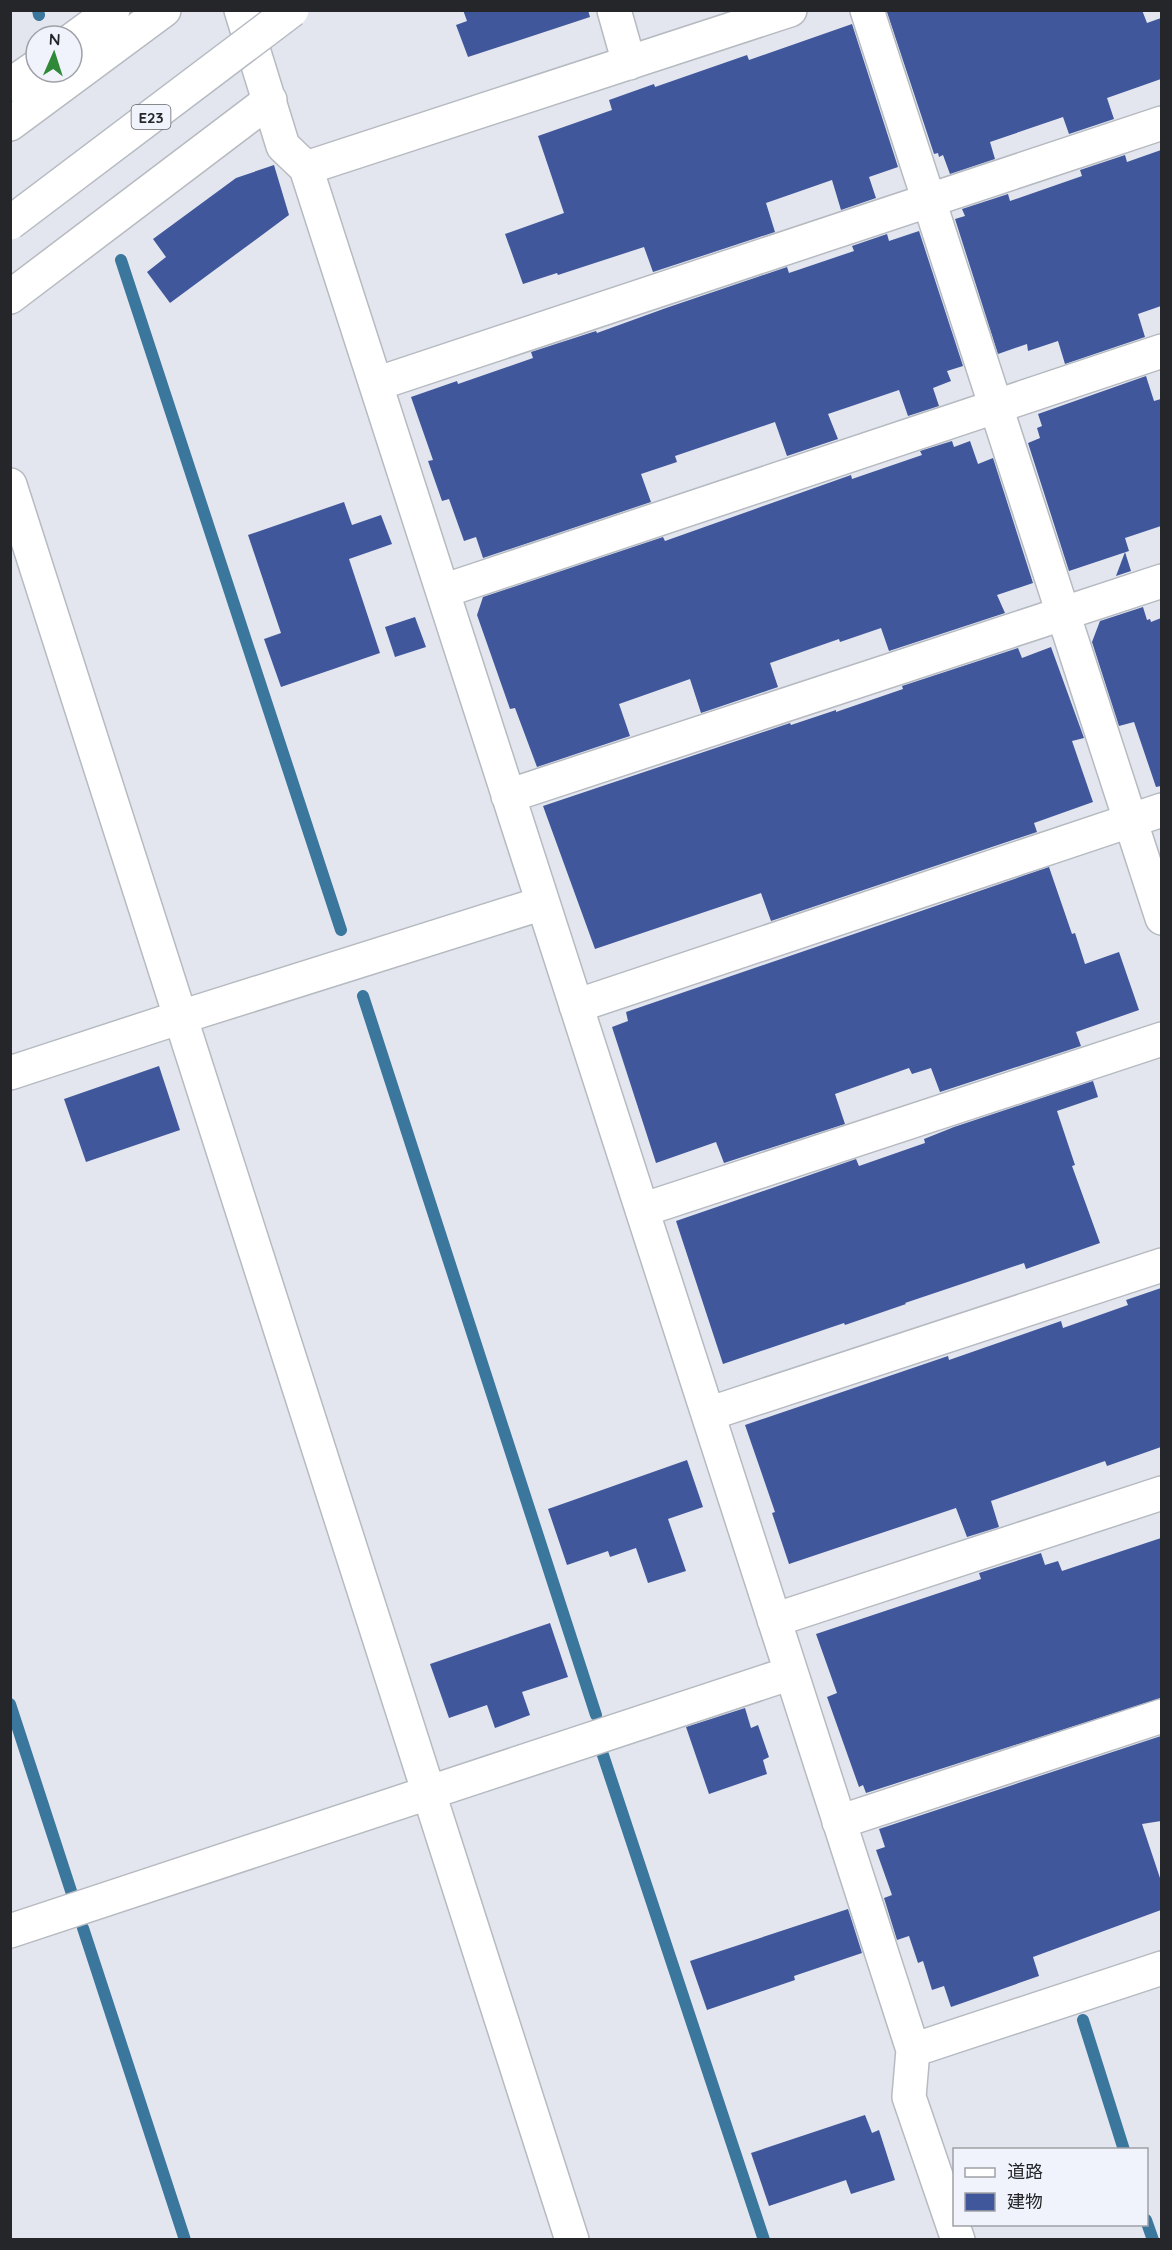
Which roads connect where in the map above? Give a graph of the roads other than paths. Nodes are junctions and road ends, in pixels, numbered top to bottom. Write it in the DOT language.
graph roads {
  1 [pos="113,10"];
  2 [pos="164,10"];
  3 [pos="241,10"];
  4 [pos="292,10"];
  5 [pos="614,10"];
  6 [pos="790,10"];
  7 [pos="867,10"];
  8 [pos="84,31"];
  9 [pos="629,63"];
  10 [pos="24,75"];
  11 [pos="10,85"];
  12 [pos="270,100"];
  13 [pos="1161,123"];
  14 [pos="10,124"];
  15 [pos="306,168"];
  16 [pos="929,200"];
  17 [pos="10,223"];
  18 [pos="10,297"];
  19 [pos="1161,351"];
  20 [pos="376,384"];
  21 [pos="996,406"];
  22 [pos="10,485"];
  23 [pos="1161,581"];
  24 [pos="443,591"];
  25 [pos="1063,614"];
  26 [pos="508,796"];
  27 [pos="1161,810"];
  28 [pos="1130,821"];
  29 [pos="543,903"];
  30 [pos="1161,918"];
  31 [pos="576,1006"];
  32 [pos="181,1017"];
  33 [pos="1161,1039"];
  34 [pos="10,1073"];
  35 [pos="642,1210"];
  36 [pos="1161,1265"];
  37 [pos="708,1414"];
  38 [pos="1161,1493"];
  39 [pos="774,1620"];
  40 [pos="791,1673"];
  41 [pos="1161,1716"];
  42 [pos="430,1791"];
  43 [pos="839,1822"];
  44 [pos="10,1931"];
  45 [pos="1161,1968"];
  46 [pos="913,2050"];
  47 [pos="953,2225"];
  48 [pos="572,2240"];
  1 -- 8 [label="main road"];
  2 -- 14 [label="main road"];
  3 -- 12 [label="main road"];
  4 -- 17 [label="main road, E23, bridge"];
  5 -- 9 [label="main road"];
  6 -- 9 [label="main road"];
  7 -- 16 [label="main road"];
  9 -- 15 [label="main road"];
  10 -- 11 [label="main road"];
  12 -- 15 [label="main road"];
  12 -- 18 [label="main road"];
  13 -- 16 [label="main road"];
  15 -- 20 [label="main road"];
  16 -- 20 [label="main road"];
  16 -- 21 [label="main road"];
  19 -- 21 [label="main road"];
  20 -- 24 [label="main road"];
  21 -- 24 [label="main road"];
  21 -- 25 [label="main road"];
  22 -- 32 [label="main road"];
  23 -- 25 [label="main road"];
  24 -- 26 [label="main road"];
  25 -- 26 [label="main road"];
  25 -- 28 [label="main road"];
  26 -- 29 [label="main road"];
  27 -- 28 [label="main road"];
  28 -- 30 [label="main road"];
  28 -- 31 [label="main road"];
  29 -- 31 [label="main road"];
  29 -- 32 [label="main road"];
  31 -- 35 [label="main road"];
  32 -- 34 [label="main road"];
  32 -- 42 [label="main road"];
  33 -- 35 [label="main road"];
  35 -- 37 [label="main road"];
  36 -- 37 [label="main road"];
  37 -- 39 [label="main road"];
  38 -- 39 [label="main road"];
  39 -- 40 [label="main road"];
  40 -- 42 [label="main road"];
  40 -- 43 [label="main road"];
  41 -- 43 [label="main road"];
  42 -- 44 [label="main road"];
  42 -- 48 [label="main road"];
  43 -- 46 [label="main road"];
  45 -- 46 [label="main road"];
  46 -- 47 [label="main road"];
}
